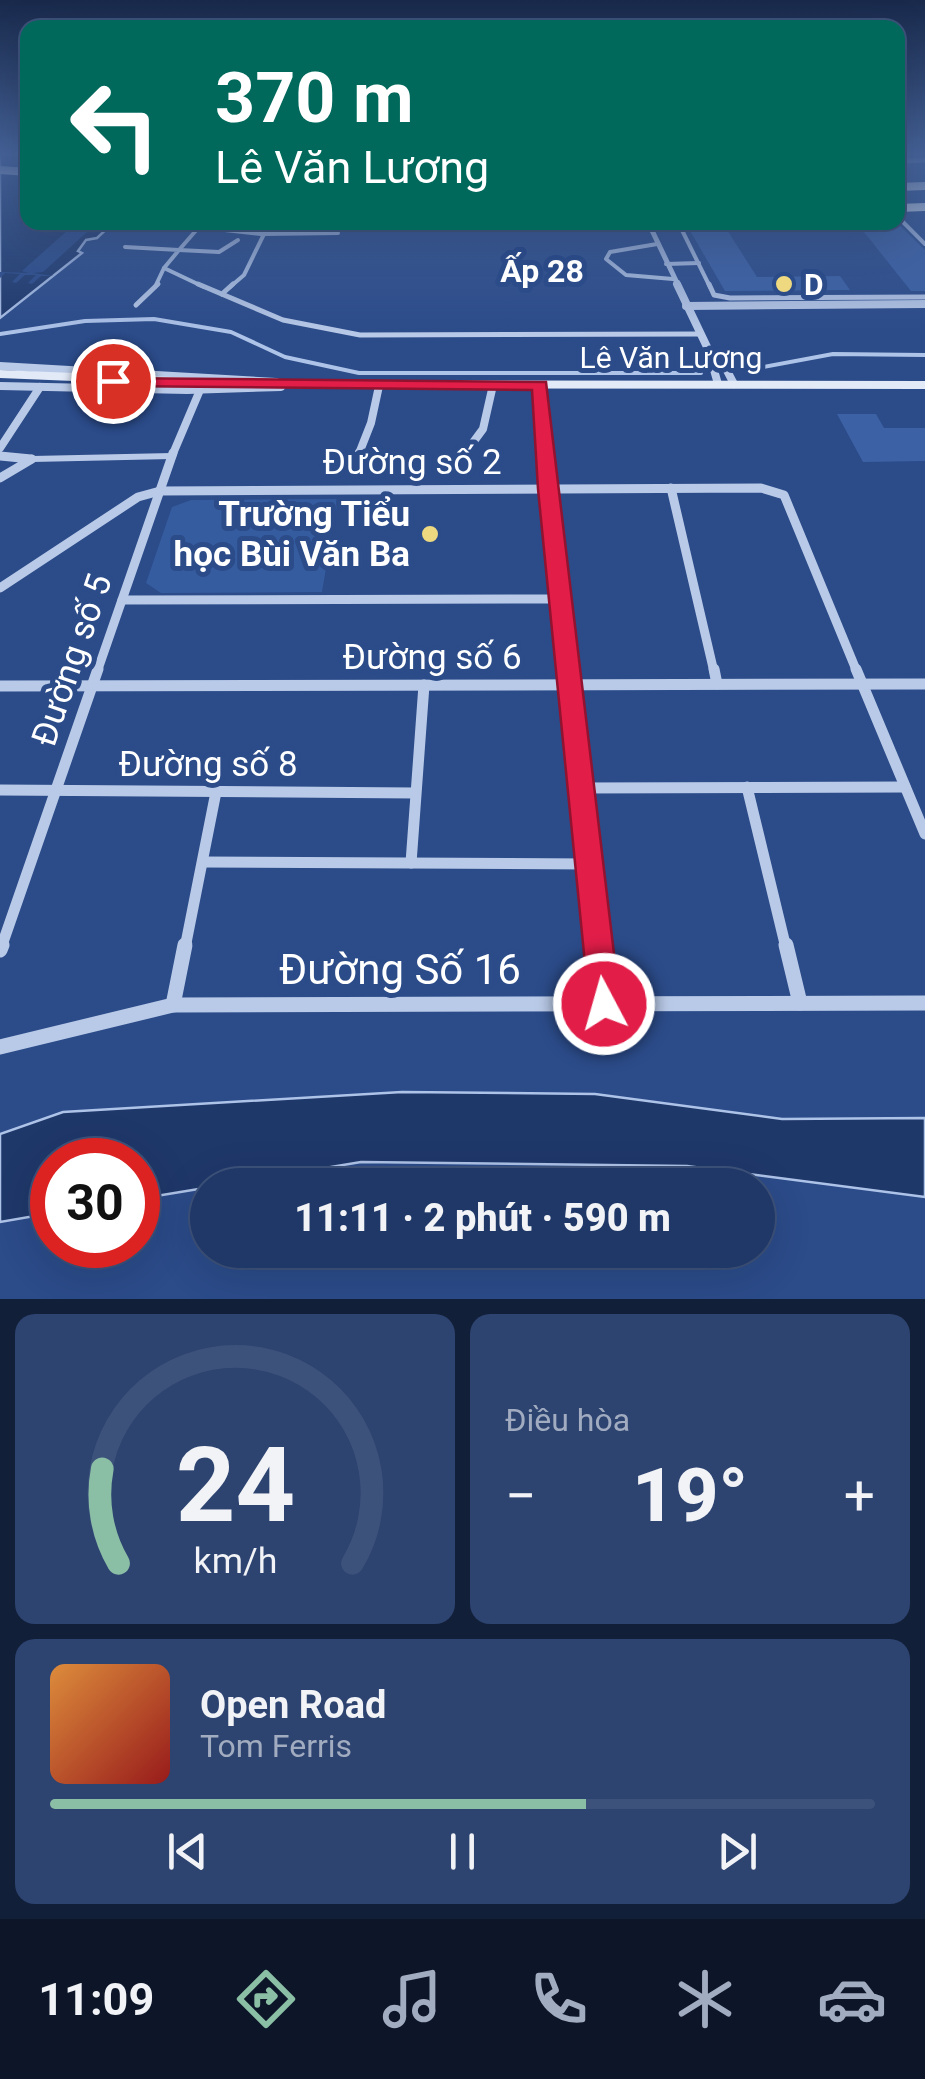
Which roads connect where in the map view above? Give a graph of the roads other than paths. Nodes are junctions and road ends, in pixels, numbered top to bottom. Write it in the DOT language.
graph roads {
  1 [pos="905,224"];
  2 [pos="196,230"];
  3 [pos="227,230"];
  4 [pos="301,230"];
  5 [pos="651,230"];
  6 [pos="682,230"];
  7 [pos="338,233"];
  8 [pos="264,234"];
  9 [pos="298,234"];
  10 [pos="238,240"];
  11 [pos="657,244"];
  12 [pos="925,244"];
  13 [pos="125,247"];
  14 [pos="179,250"];
  15 [pos="666,264"];
  16 [pos="699,264"];
  17 [pos="164,268"];
  18 [pos="672,278"];
  19 [pos="222,294"];
  20 [pos="925,301"];
  21 [pos="136,306"];
  22 [pos="686,306"];
  23 [pos="700,334"];
  24 [pos="708,350"];
  25 [pos="0,366"];
  26 [pos="0,374"];
  27 [pos="297,384"];
  28 [pos="726,384"];
  29 [pos="540,385"];
  30 [pos="925,385"];
  31 [pos="0,386"];
  32 [pos="40,386"];
  33 [pos="379,386"];
  34 [pos="493,386"];
  35 [pos="200,390"];
  36 [pos="0,446"];
  37 [pos="0,456"];
  38 [pos="172,456"];
  39 [pos="32,458"];
  40 [pos="356,460"];
  41 [pos="455,461"];
  42 [pos="0,478"];
  43 [pos="671,488"];
  44 [pos="547,489"];
  45 [pos="160,491"];
  46 [pos="0,588"];
  47 [pos="559,599"];
  48 [pos="122,600"];
  49 [pos="862,683"];
  50 [pos="569,684"];
  51 [pos="717,684"];
  52 [pos="925,684"];
  53 [pos="424,685"];
  54 [pos="0,686"];
  55 [pos="92,686"];
  56 [pos="906,787"];
  57 [pos="580,788"];
  58 [pos="747,788"];
  59 [pos="0,790"];
  60 [pos="56,790"];
  61 [pos="216,792"];
  62 [pos="416,792"];
  63 [pos="925,834"];
  64 [pos="203,862"];
  65 [pos="411,863"];
  66 [pos="589,864"];
  67 [pos="0,950"];
  68 [pos="925,1003"];
  69 [pos="604,1004"];
  70 [pos="800,1004"];
  71 [pos="173,1005"];
  72 [pos="0,1047"];
  1 -- 12 [label="lane"];
  2 -- 14 [label="lane"];
  3 -- 8 [label="lane"];
  4 -- 9 [label="lane"];
  5 -- 11 [label="street"];
  6 -- 16 [label="lane"];
  7 -- 9 [label="lane"];
  8 -- 9 [label="lane"];
  8 -- 19 [label="lane"];
  10 -- 14 [label="lane"];
  11 -- 15 [label="street"];
  11 -- 18 [label="lane"];
  13 -- 14 [label="lane"];
  14 -- 17 [label="lane"];
  15 -- 16 [label="lane"];
  15 -- 18 [label="street"];
  16 -- 20 [label="lane"];
  17 -- 19 [label="lane"];
  17 -- 21 [label="lane"];
  18 -- 22 [label="street"];
  19 -- 23 [label="lane"];
  20 -- 22 [label="street"];
  22 -- 23 [label="street"];
  23 -- 24 [label="street"];
  24 -- 28 [label="street"];
  24 -- 28 [label="street"];
  25 -- 27 [label="street, Lê Văn Lương"];
  26 -- 27 [label="main road, Lê Văn Lương"];
  27 -- 33 [label="main road, Lê Văn Lương"];
  27 -- 35 [label="street, Lê Văn Lương"];
  28 -- 29 [label="main road, Lê Văn Lương"];
  28 -- 30 [label="main road, Lê Văn Lương"];
  29 -- 34 [label="main road, Lê Văn Lương"];
  29 -- 44 [label="street"];
  31 -- 32 [label="street, Lê Văn Lương"];
  32 -- 35 [label="street, Lê Văn Lương"];
  32 -- 36 [label="street"];
  33 -- 34 [label="main road, Lê Văn Lương"];
  33 -- 40 [label="street"];
  34 -- 41 [label="street"];
  35 -- 38 [label="street, Đường số 5"];
  37 -- 39 [label="street"];
  38 -- 39 [label="lane"];
  38 -- 45 [label="street, Đường số 5"];
  39 -- 42 [label="street"];
  43 -- 44 [label="street, Đường số 2"];
  43 -- 49 [label="street, Đường số 2"];
  43 -- 51 [label="street"];
  44 -- 45 [label="street, Đường số 2"];
  44 -- 47 [label="street"];
  45 -- 46 [label="street"];
  45 -- 48 [label="street, Đường số 5"];
  47 -- 48 [label="street"];
  47 -- 50 [label="street"];
  48 -- 55 [label="street, Đường số 5"];
  49 -- 51 [label="street, Đường số 6"];
  49 -- 52 [label="street, Đường số 6"];
  49 -- 56 [label="street"];
  50 -- 51 [label="street, Đường số 6"];
  50 -- 53 [label="street, Đường số 6"];
  50 -- 57 [label="street"];
  53 -- 55 [label="street, Đường số 6"];
  53 -- 62 [label="street"];
  54 -- 55 [label="street, Đường số 6"];
  55 -- 60 [label="street, Đường số 5"];
  56 -- 58 [label="street"];
  56 -- 63 [label="street"];
  57 -- 58 [label="street"];
  57 -- 66 [label="street"];
  58 -- 70 [label="street"];
  59 -- 60 [label="street, Đường số 8"];
  60 -- 61 [label="street, Đường số 8"];
  60 -- 67 [label="street, Đường số 5"];
  61 -- 62 [label="street, Đường số 8"];
  61 -- 64 [label="street"];
  62 -- 65 [label="street"];
  64 -- 65 [label="street"];
  64 -- 71 [label="street"];
  65 -- 66 [label="street"];
  66 -- 69 [label="street"];
  68 -- 70 [label="street, Đường Số 16"];
  69 -- 70 [label="street, Đường Số 16"];
  69 -- 71 [label="street, Đường Số 16"];
  71 -- 72 [label="street, Đường Số 16"];
}
